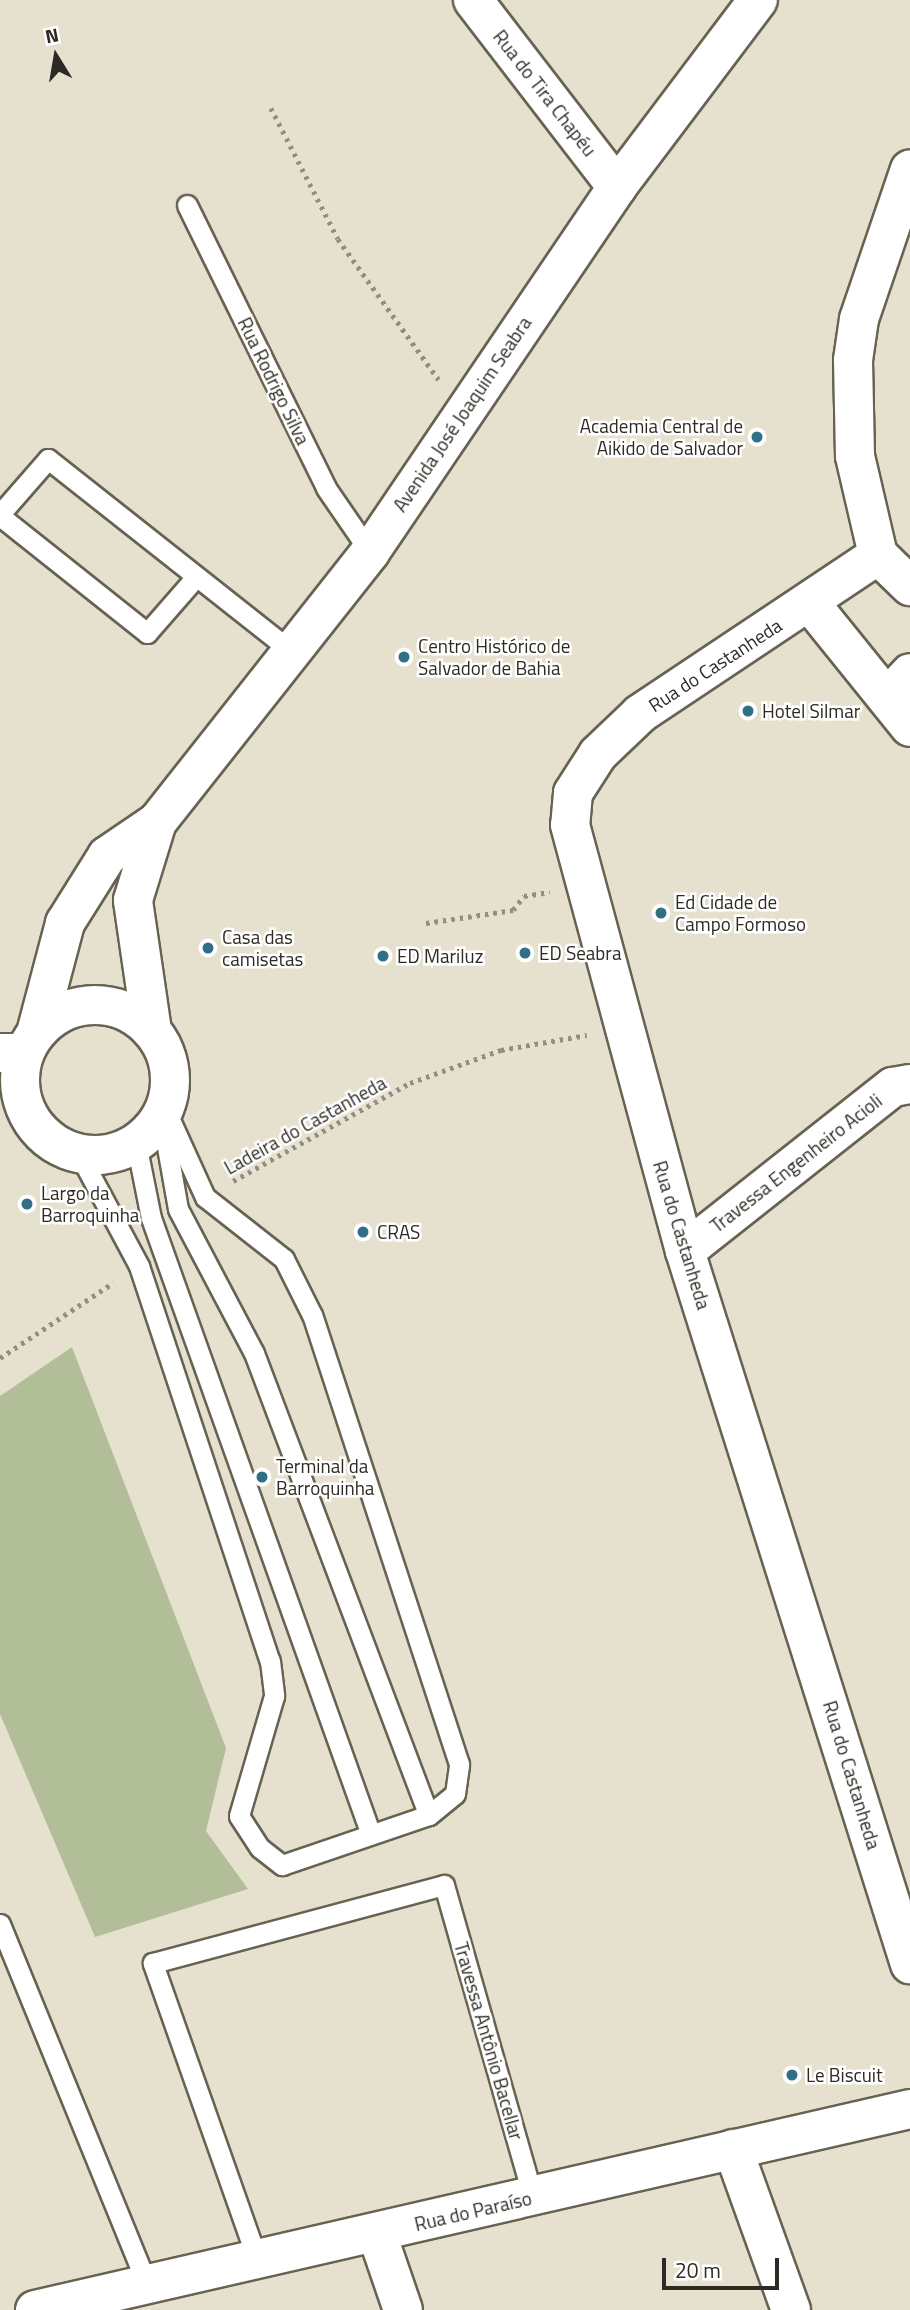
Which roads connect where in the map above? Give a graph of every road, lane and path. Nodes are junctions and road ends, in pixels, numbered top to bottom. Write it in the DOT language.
graph roads {
  1 [pos="473,0"];
  2 [pos="758,0"];
  3 [pos="271,108"];
  4 [pos="910,169"];
  5 [pos="617,187"];
  6 [pos="187,205"];
  7 [pos="462,412"];
  8 [pos="0,515"];
  9 [pos="370,552"];
  10 [pos="878,555"];
  11 [pos="195,578"];
  12 [pos="910,586"];
  13 [pos="810,603"];
  14 [pos="290,650"];
  15 [pos="898,686"];
  16 [pos="910,727"];
  17 [pos="157,822"];
  18 [pos="586,886"];
  19 [pos="426,923"];
  20 [pos="623,1029"];
  21 [pos="152,1031"];
  22 [pos="20,1046"];
  23 [pos="910,1084"];
  24 [pos="163,1112"];
  25 [pos="136,1143"];
  26 [pos="79,1154"];
  27 [pos="205,1198"];
  28 [pos="685,1251"];
  29 [pos="139,1266"];
  30 [pos="0,1357"];
  31 [pos="429,1815"];
  32 [pos="370,1832"];
  33 [pos="0,1924"];
  34 [pos="910,1964"];
  35 [pos="910,2109"];
  36 [pos="733,2150"];
  37 [pos="533,2197"];
  38 [pos="377,2234"];
  39 [pos="257,2259"];
  40 [pos="147,2285"];
  41 [pos="35,2310"];
  42 [pos="403,2310"];
  43 [pos="791,2310"];
  1 -- 5 [label="street, Rua do Tira Chapéu"];
  2 -- 5 [label="street, Avenida José Joaquim Seabra"];
  3 -- 7 [label="path"];
  4 -- 10 [label="street"];
  5 -- 7 [label="street, Avenida José Joaquim Seabra"];
  6 -- 9 [label="lane, Rua Rodrigo Silva"];
  7 -- 9 [label="street, Avenida José Joaquim Seabra"];
  8 -- 11 [label="lane"];
  8 -- 11 [label="lane"];
  9 -- 14 [label="street, Avenida José Joaquim Seabra"];
  10 -- 12 [label="street"];
  10 -- 13 [label="street, Rua do Castanheda"];
  11 -- 14 [label="lane"];
  13 -- 15 [label="street"];
  13 -- 18 [label="street, Rua do Castanheda"];
  14 -- 17 [label="street, Avenida José Joaquim Seabra"];
  15 -- 16 [label="street"];
  17 -- 21 [label="street, Avenida José Joaquim Seabra"];
  17 -- 22 [label="street, Avenida José Joaquim Seabra"];
  18 -- 19 [label="path"];
  18 -- 20 [label="street, Rua do Castanheda"];
  20 -- 27 [label="path, Ladeira do Castanheda"];
  20 -- 28 [label="street, Rua do Castanheda"];
  21 -- 22 [label="street"];
  21 -- 24 [label="street"];
  22 -- 26 [label="street"];
  23 -- 28 [label="street, Travessa Engenheiro Acioli"];
  24 -- 25 [label="street"];
  24 -- 27 [label="lane"];
  24 -- 31 [label="lane"];
  25 -- 26 [label="street"];
  25 -- 32 [label="lane"];
  26 -- 29 [label="lane"];
  27 -- 31 [label="lane"];
  28 -- 34 [label="street, Rua do Castanheda"];
  29 -- 30 [label="path"];
  29 -- 32 [label="lane"];
  31 -- 32 [label="lane"];
  33 -- 40 [label="lane"];
  35 -- 36 [label="street, Rua do Paraíso"];
  36 -- 37 [label="street, Rua do Paraíso"];
  36 -- 43 [label="street"];
  37 -- 38 [label="street, Rua do Paraíso"];
  37 -- 39 [label="lane, Travessa Antônio Bacellar"];
  38 -- 39 [label="street, Rua do Paraíso"];
  38 -- 42 [label="street"];
  39 -- 40 [label="street, Rua do Paraíso"];
  40 -- 41 [label="street, Rua do Paraíso"];
}
